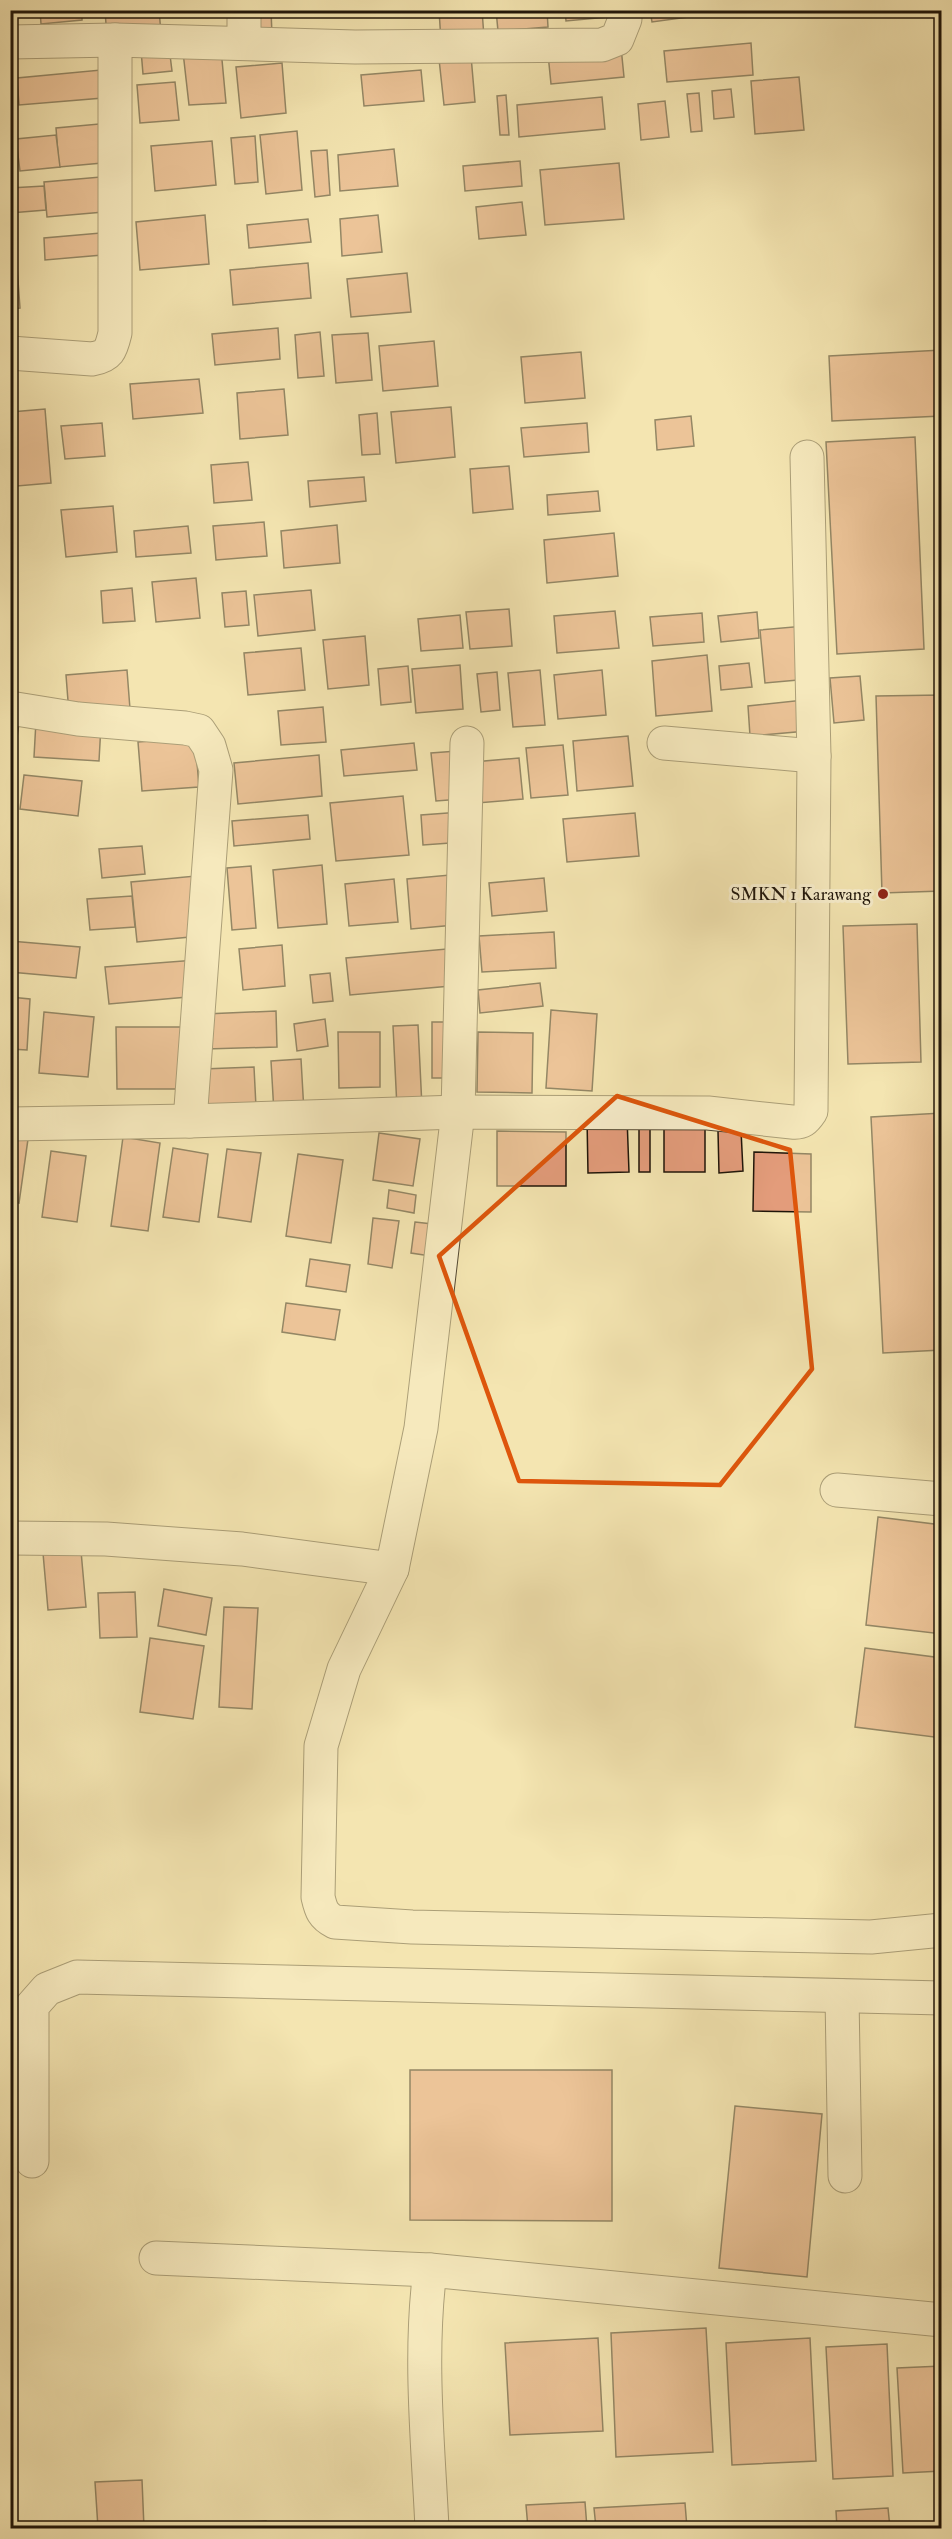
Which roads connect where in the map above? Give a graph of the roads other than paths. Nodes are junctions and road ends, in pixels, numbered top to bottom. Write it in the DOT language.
graph roads {
  1 [pos="625,10"];
  2 [pos="244,26"];
  3 [pos="115,40"];
  4 [pos="10,42"];
  5 [pos="10,353"];
  6 [pos="807,457"];
  7 [pos="10,708"];
  8 [pos="467,743"];
  9 [pos="664,743"];
  10 [pos="814,756"];
  11 [pos="459,1112"];
  12 [pos="190,1121"];
  13 [pos="10,1124"];
  14 [pos="837,1490"];
  15 [pos="942,1499"];
  16 [pos="10,1538"];
  17 [pos="392,1569"];
  18 [pos="942,1930"];
  19 [pos="842,1996"];
  20 [pos="942,1998"];
  21 [pos="32,2161"];
  22 [pos="845,2175"];
  23 [pos="156,2258"];
  24 [pos="430,2270"];
  25 [pos="942,2320"];
  26 [pos="432,2529"];
  1 -- 2 [label="street"];
  2 -- 3 [label="street"];
  3 -- 4 [label="street"];
  3 -- 5 [label="street"];
  6 -- 10 [label="street"];
  7 -- 12 [label="street"];
  8 -- 11 [label="street"];
  9 -- 10 [label="street"];
  10 -- 11 [label="street"];
  11 -- 12 [label="street"];
  11 -- 17 [label="street"];
  12 -- 13 [label="street"];
  14 -- 15 [label="street"];
  16 -- 17 [label="street"];
  17 -- 18 [label="street"];
  19 -- 20 [label="street"];
  19 -- 21 [label="street"];
  19 -- 22 [label="street"];
  23 -- 24 [label="street"];
  24 -- 25 [label="street"];
  24 -- 26 [label="street"];
}
